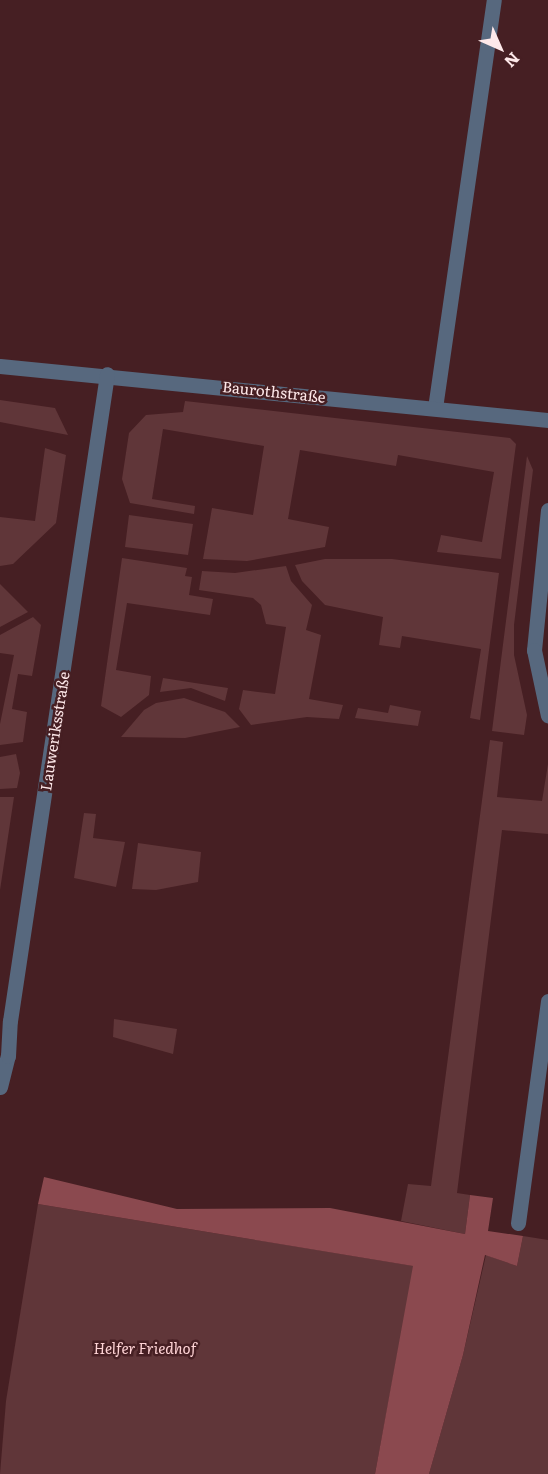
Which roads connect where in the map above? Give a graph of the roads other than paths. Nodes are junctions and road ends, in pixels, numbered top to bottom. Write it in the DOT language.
graph roads {
  1 [pos="494,0"];
  2 [pos="0,366"];
  3 [pos="107,374"];
  4 [pos="435,408"];
  5 [pos="548,420"];
  6 [pos="548,510"];
  7 [pos="548,716"];
  8 [pos="548,1000"];
  9 [pos="0,1088"];
  10 [pos="518,1223"];
  1 -- 4 [label="street"];
  2 -- 3 [label="street, Baurothstraße"];
  3 -- 4 [label="street, Baurothstraße"];
  3 -- 9 [label="street, Lauweriksstraße"];
  4 -- 5 [label="street, Baurothstraße"];
  6 -- 7 [label="street"];
  8 -- 10 [label="street"];
}
